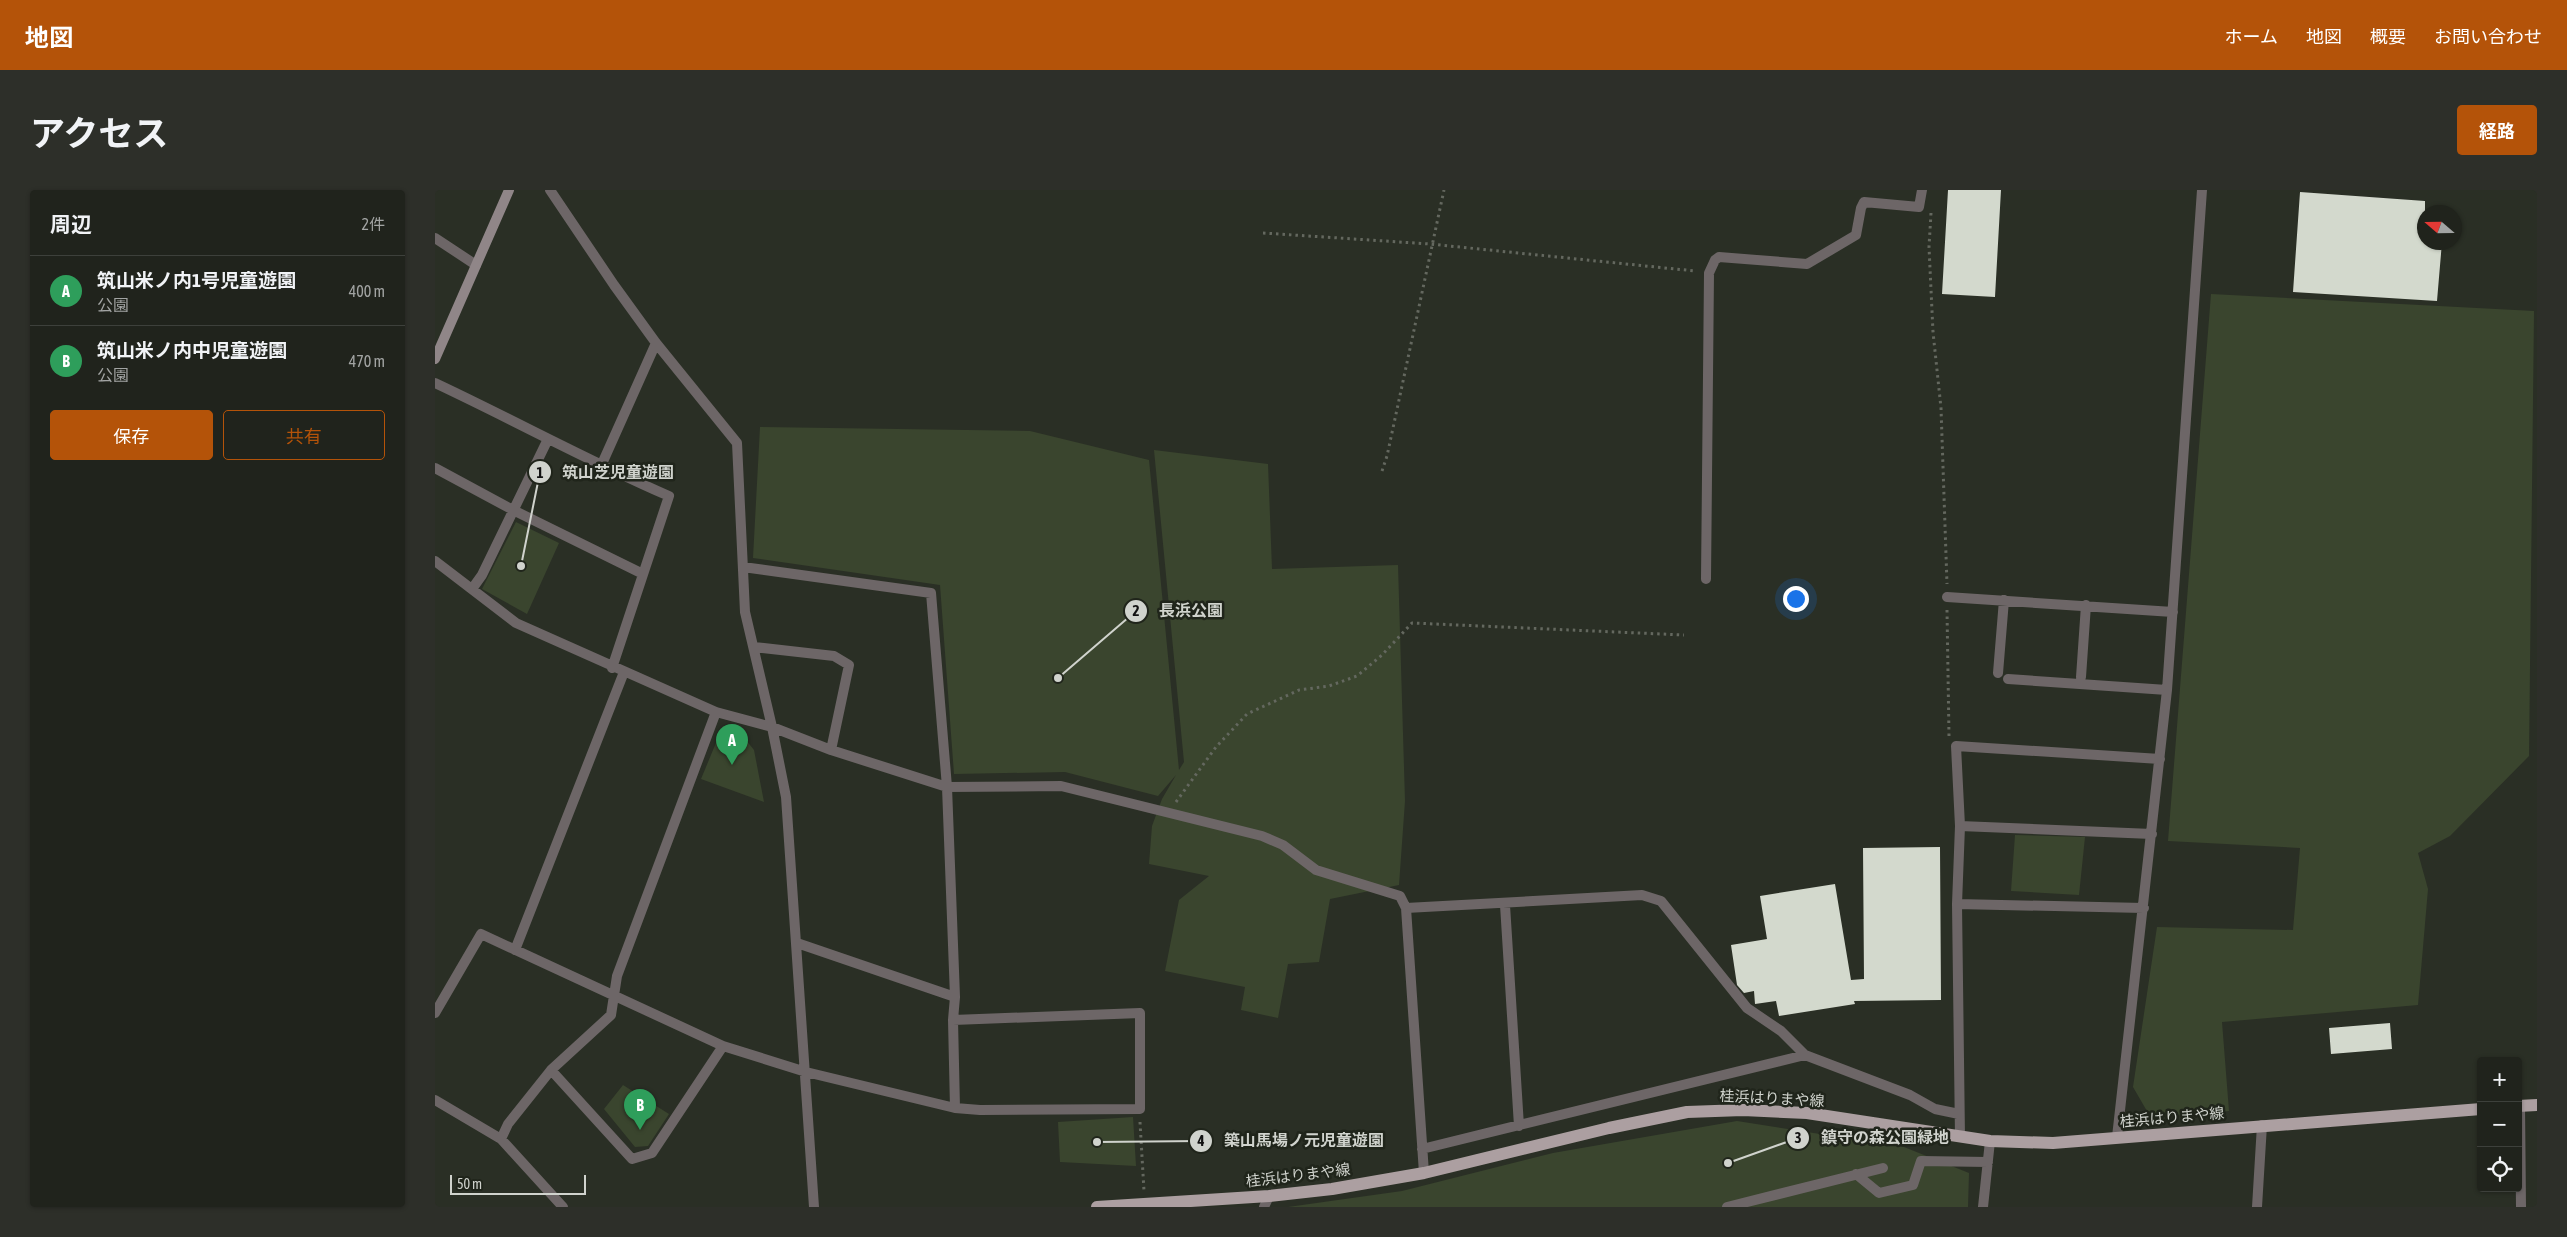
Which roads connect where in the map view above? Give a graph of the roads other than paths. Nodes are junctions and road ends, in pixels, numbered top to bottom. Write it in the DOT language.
graph roads {
  1 [pos="509,190"];
  2 [pos="550,190"];
  3 [pos="1922,190"];
  4 [pos="2202,190"];
  5 [pos="435,238"];
  6 [pos="476,265"];
  7 [pos="656,342"];
  8 [pos="435,358"];
  9 [pos="435,383"];
  10 [pos="548,439"];
  11 [pos="601,466"];
  12 [pos="435,468"];
  13 [pos="513,510"];
  14 [pos="435,561"];
  15 [pos="743,566"];
  16 [pos="643,574"];
  17 [pos="1706,579"];
  18 [pos="472,589"];
  19 [pos="1947,597"];
  20 [pos="2004,600"];
  21 [pos="2086,605"];
  22 [pos="2173,612"];
  23 [pos="754,647"];
  24 [pos="612,668"];
  25 [pos="624,672"];
  26 [pos="1998,674"];
  27 [pos="2081,677"];
  28 [pos="2008,679"];
  29 [pos="2167,690"];
  30 [pos="716,712"];
  31 [pos="772,727"];
  32 [pos="831,750"];
  33 [pos="2160,759"];
  34 [pos="947,787"];
  35 [pos="1960,826"];
  36 [pos="2152,834"];
  37 [pos="1957,904"];
  38 [pos="1505,905"];
  39 [pos="1406,908"];
  40 [pos="2144,908"];
  41 [pos="797,943"];
  42 [pos="515,950"];
  43 [pos="614,996"];
  44 [pos="955,997"];
  45 [pos="435,1013"];
  46 [pos="953,1020"];
  47 [pos="723,1046"];
  48 [pos="1805,1055"];
  49 [pos="551,1070"];
  50 [pos="806,1072"];
  51 [pos="435,1100"];
  52 [pos="2537,1104"];
  53 [pos="2522,1106"];
  54 [pos="955,1108"];
  55 [pos="2477,1109"];
  56 [pos="1959,1114"];
  57 [pos="2262,1125"];
  58 [pos="1519,1126"];
  59 [pos="1960,1137"];
  60 [pos="2117,1138"];
  61 [pos="501,1139"];
  62 [pos="1989,1141"];
  63 [pos="2520,1147"];
  64 [pos="1422,1149"];
  65 [pos="1988,1162"];
  66 [pos="1883,1168"];
  67 [pos="1423,1173"];
  68 [pos="1855,1174"];
  69 [pos="1266,1202"];
  70 [pos="563,1207"];
  71 [pos="814,1207"];
  72 [pos="1097,1207"];
  73 [pos="1727,1207"];
  74 [pos="1983,1207"];
  75 [pos="2257,1207"];
  76 [pos="2521,1207"];
  1 -- 6 [label="street"];
  2 -- 7 [label="street"];
  3 -- 17 [label="street"];
  4 -- 22 [label="street"];
  5 -- 6 [label="street"];
  6 -- 8 [label="street"];
  7 -- 11 [label="street"];
  7 -- 15 [label="street"];
  9 -- 10 [label="street"];
  10 -- 11 [label="street"];
  10 -- 13 [label="street"];
  11 -- 16 [label="street"];
  12 -- 13 [label="street"];
  13 -- 16 [label="street"];
  13 -- 18 [label="street"];
  14 -- 18 [label="street"];
  15 -- 23 [label="street"];
  15 -- 34 [label="street"];
  16 -- 24 [label="street"];
  18 -- 24 [label="street"];
  19 -- 20 [label="street"];
  20 -- 21 [label="street"];
  20 -- 26 [label="street"];
  21 -- 22 [label="street"];
  21 -- 27 [label="street"];
  22 -- 29 [label="street"];
  23 -- 31 [label="street"];
  23 -- 32 [label="street"];
  24 -- 25 [label="street"];
  25 -- 30 [label="street"];
  25 -- 42 [label="street"];
  28 -- 29 [label="street"];
  29 -- 33 [label="street"];
  30 -- 31 [label="street"];
  30 -- 43 [label="street"];
  31 -- 32 [label="street"];
  31 -- 41 [label="street"];
  32 -- 34 [label="street"];
  33 -- 35 [label="street"];
  33 -- 36 [label="street"];
  34 -- 39 [label="street"];
  34 -- 44 [label="street"];
  35 -- 36 [label="street"];
  35 -- 37 [label="street"];
  36 -- 40 [label="street"];
  37 -- 40 [label="street"];
  37 -- 56 [label="street"];
  38 -- 39 [label="street"];
  38 -- 48 [label="street"];
  38 -- 58 [label="street"];
  39 -- 64 [label="street"];
  40 -- 60 [label="street"];
  41 -- 44 [label="street"];
  41 -- 50 [label="street"];
  42 -- 43 [label="street"];
  42 -- 45 [label="street"];
  43 -- 47 [label="street"];
  43 -- 49 [label="street"];
  44 -- 46 [label="street"];
  46 -- 54 [label="street"];
  46 -- 54 [label="street"];
  47 -- 49 [label="street"];
  47 -- 50 [label="street"];
  48 -- 56 [label="street"];
  48 -- 58 [label="street"];
  49 -- 61 [label="street"];
  50 -- 54 [label="street"];
  50 -- 71 [label="street"];
  51 -- 61 [label="street"];
  52 -- 53 [label="main road"];
  55 -- 57 [label="main road, 桂浜はりまや線"];
  56 -- 59 [label="street"];
  57 -- 60 [label="main road, 桂浜はりまや線"];
  57 -- 75 [label="street"];
  58 -- 64 [label="street"];
  59 -- 62 [label="main road, 桂浜はりまや線"];
  59 -- 67 [label="main road, 桂浜はりまや線"];
  60 -- 62 [label="main road, 桂浜はりまや線"];
  61 -- 70 [label="street"];
  62 -- 65 [label="street"];
  63 -- 76 [label="street"];
  64 -- 67 [label="street"];
  65 -- 68 [label="street"];
  65 -- 74 [label="street"];
  66 -- 68 [label="street"];
  67 -- 69 [label="main road, 桂浜はりまや線"];
  68 -- 73 [label="street"];
  69 -- 72 [label="main road, 桂浜はりまや線"];
}
